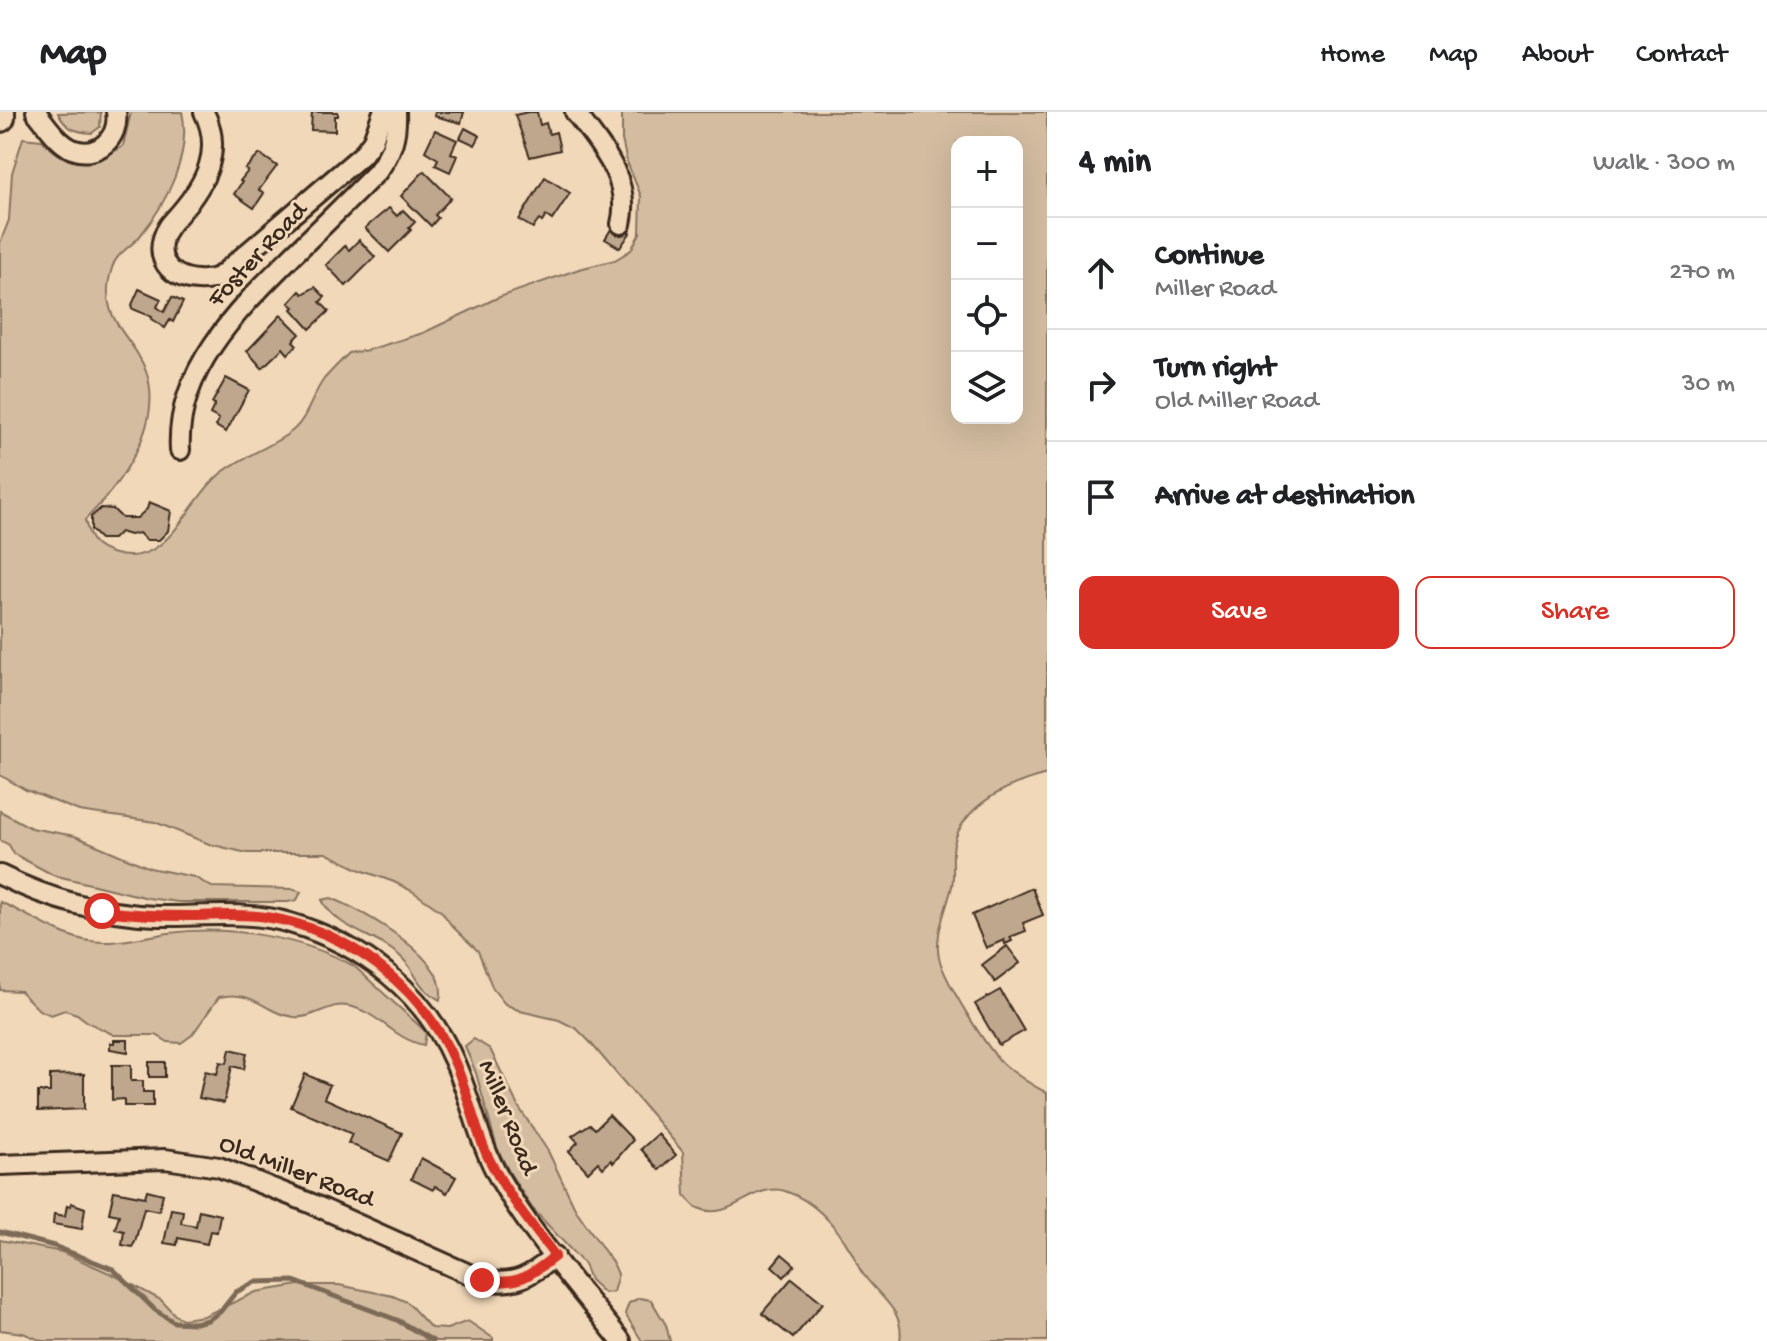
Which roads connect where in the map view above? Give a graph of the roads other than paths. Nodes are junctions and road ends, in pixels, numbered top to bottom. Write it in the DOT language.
graph roads {
  1 [pos="36,112"];
  2 [pos="116,112"];
  3 [pos="204,112"];
  4 [pos="383,112"];
  5 [pos="396,112"];
  6 [pos="575,112"];
  7 [pos="621,224"];
  8 [pos="180,450"];
  9 [pos="0,875"];
  10 [pos="0,1165"];
  11 [pos="555,1256"];
  12 [pos="621,1341"];
  1 -- 2 [label="street"];
  3 -- 4 [label="street"];
  5 -- 8 [label="street, Foster Road"];
  6 -- 7 [label="street"];
  9 -- 11 [label="street, Miller Road"];
  10 -- 11 [label="street, Old Miller Road"];
  11 -- 12 [label="street, Miller Road"];
}
